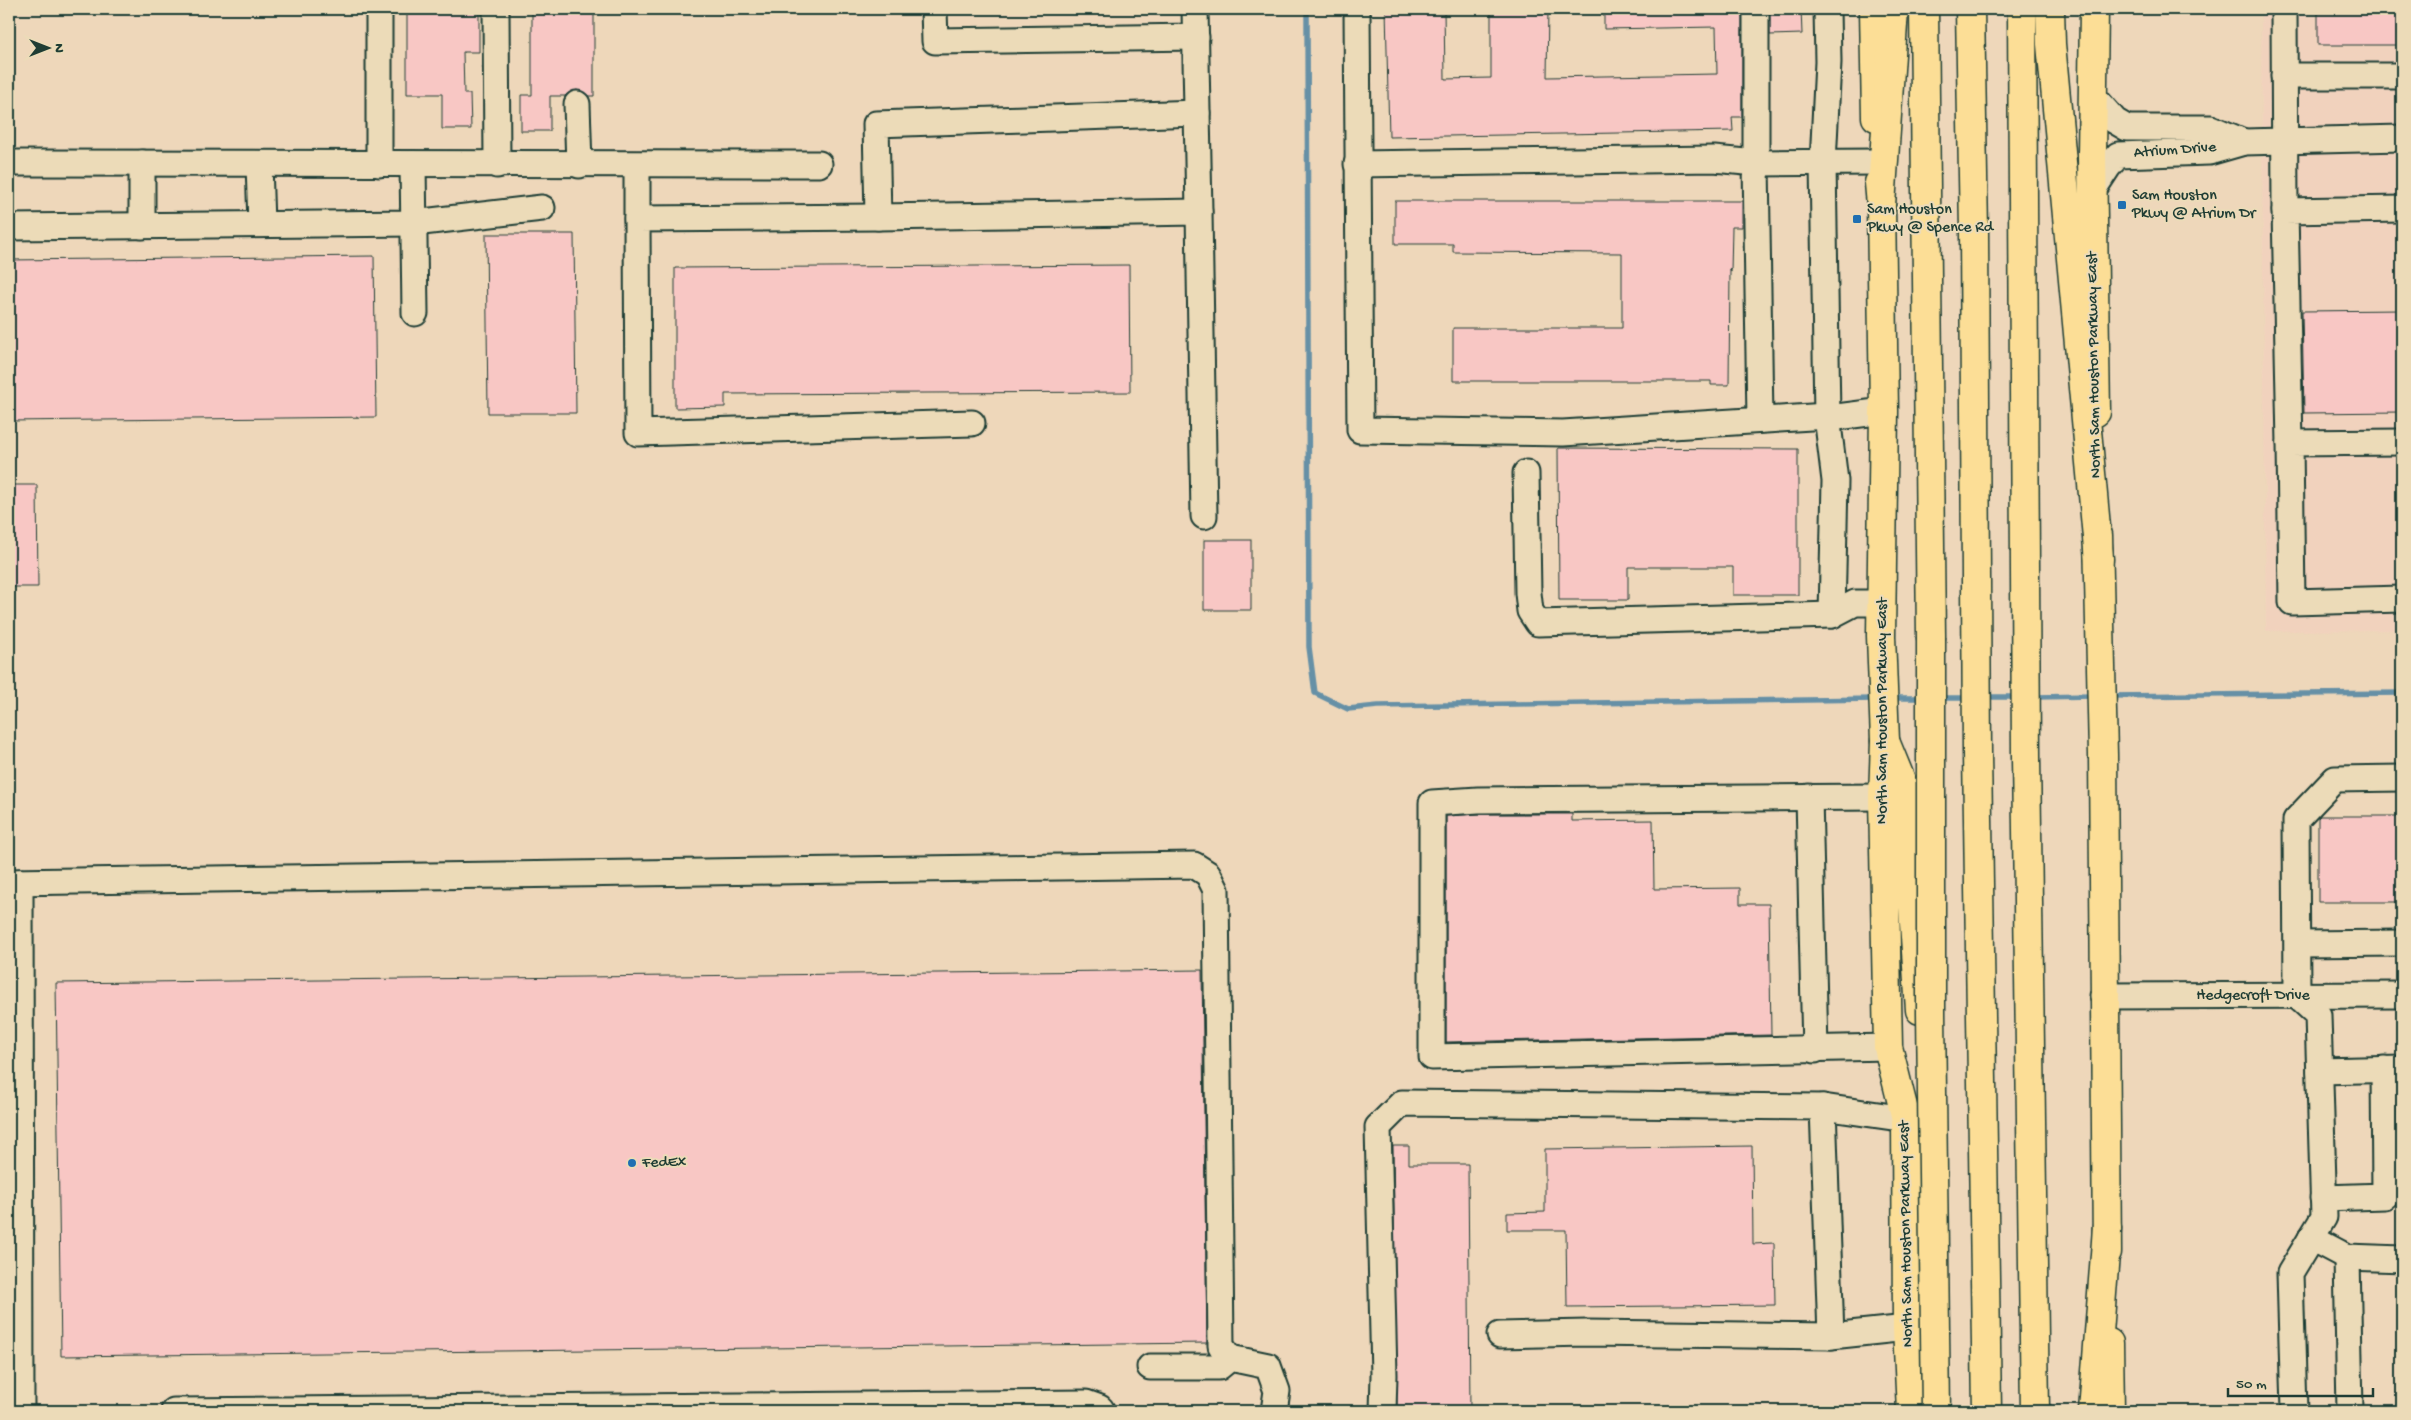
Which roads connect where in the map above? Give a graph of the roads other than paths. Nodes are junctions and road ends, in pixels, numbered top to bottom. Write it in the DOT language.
graph roads {
  1 [pos="379,9"];
  2 [pos="496,9"];
  3 [pos="934,9"];
  4 [pos="1195,9"];
  5 [pos="1357,9"];
  6 [pos="1756,9"];
  7 [pos="1826,9"];
  8 [pos="1874,9"];
  9 [pos="1894,9"];
  10 [pos="1924,9"];
  11 [pos="1970,9"];
  12 [pos="2022,9"];
  13 [pos="2050,9"];
  14 [pos="2094,9"];
  15 [pos="2284,9"];
  16 [pos="1196,37"];
  17 [pos="2284,76"];
  18 [pos="2402,76"];
  19 [pos="2093,96"];
  20 [pos="577,104"];
  21 [pos="1198,113"];
  22 [pos="2402,138"];
  23 [pos="2284,141"];
  24 [pos="2244,142"];
  25 [pos="1876,162"];
  26 [pos="9,163"];
  27 [pos="142,163"];
  28 [pos="1756,163"];
  29 [pos="1822,163"];
  30 [pos="259,164"];
  31 [pos="379,164"];
  32 [pos="413,164"];
  33 [pos="819,164"];
  34 [pos="1357,164"];
  35 [pos="497,165"];
  36 [pos="579,165"];
  37 [pos="637,165"];
  38 [pos="2093,190"];
  39 [pos="1881,205"];
  40 [pos="542,208"];
  41 [pos="2402,209"];
  42 [pos="2285,211"];
  43 [pos="1199,212"];
  44 [pos="878,217"];
  45 [pos="637,219"];
  46 [pos="414,223"];
  47 [pos="261,224"];
  48 [pos="142,226"];
  49 [pos="9,227"];
  50 [pos="415,313"];
  51 [pos="1884,411"];
  52 [pos="1827,416"];
  53 [pos="1760,420"];
  54 [pos="972,423"];
  55 [pos="2402,442"];
  56 [pos="2290,443"];
  57 [pos="1526,473"];
  58 [pos="1204,516"];
  59 [pos="2098,559"];
  60 [pos="2402,598"];
  61 [pos="1882,603"];
  62 [pos="1832,615"];
  63 [pos="1885,740"];
  64 [pos="2402,778"];
  65 [pos="1883,796"];
  66 [pos="1809,797"];
  67 [pos="14,882"];
  68 [pos="2402,943"];
  69 [pos="2298,944"];
  70 [pos="2402,995"];
  71 [pos="2103,996"];
  72 [pos="2297,996"];
  73 [pos="1888,1047"];
  74 [pos="1815,1050"];
  75 [pos="2393,1069"];
  76 [pos="2320,1071"];
  77 [pos="1824,1107"];
  78 [pos="1906,1119"];
  79 [pos="2323,1198"];
  80 [pos="2107,1228"];
  81 [pos="2312,1238"];
  82 [pos="2347,1258"];
  83 [pos="2402,1259"];
  84 [pos="1907,1328"];
  85 [pos="1500,1335"];
  86 [pos="1831,1336"];
  87 [pos="1230,1358"];
  88 [pos="1150,1367"];
  89 [pos="20,1411"];
  90 [pos="174,1411"];
  91 [pos="1102,1411"];
  92 [pos="1274,1411"];
  93 [pos="1383,1411"];
  94 [pos="1911,1411"];
  95 [pos="1936,1411"];
  96 [pos="1947,1411"];
  97 [pos="1987,1411"];
  98 [pos="2035,1411"];
  99 [pos="2093,1411"];
  100 [pos="2110,1411"];
  101 [pos="2294,1411"];
  102 [pos="2350,1411"];
  1 -- 31 [label="street"];
  2 -- 35 [label="street"];
  3 -- 16 [label="street"];
  4 -- 16 [label="street"];
  5 -- 34 [label="street"];
  6 -- 28 [label="street"];
  7 -- 29 [label="street"];
  8 -- 25 [label="main road, North Sam Houston Parkway East"];
  9 -- 39 [label="main road"];
  10 -- 95 [label="main road, bridge"];
  11 -- 97 [label="main road"];
  12 -- 98 [label="main road"];
  13 -- 59 [label="main road"];
  14 -- 19 [label="main road, North Sam Houston Parkway East"];
  15 -- 17 [label="street"];
  16 -- 21 [label="street"];
  17 -- 18 [label="street"];
  17 -- 23 [label="street"];
  19 -- 24 [label="street, Atrium Drive"];
  19 -- 38 [label="main road, North Sam Houston Parkway East"];
  20 -- 36 [label="street"];
  21 -- 43 [label="street"];
  21 -- 44 [label="street"];
  22 -- 23 [label="street, Atrium Drive"];
  23 -- 24 [label="street, Atrium Drive"];
  23 -- 42 [label="street"];
  24 -- 38 [label="street, Atrium Drive"];
  25 -- 29 [label="street"];
  25 -- 39 [label="main road, North Sam Houston Parkway East"];
  26 -- 27 [label="street"];
  27 -- 30 [label="street"];
  27 -- 48 [label="street"];
  28 -- 29 [label="street"];
  28 -- 34 [label="street"];
  28 -- 53 [label="street"];
  29 -- 52 [label="street"];
  30 -- 31 [label="street"];
  30 -- 47 [label="street"];
  31 -- 32 [label="street"];
  32 -- 35 [label="street"];
  32 -- 46 [label="street"];
  33 -- 37 [label="street"];
  34 -- 53 [label="street"];
  35 -- 36 [label="street"];
  36 -- 37 [label="street"];
  37 -- 45 [label="street"];
  38 -- 59 [label="main road, North Sam Houston Parkway East"];
  39 -- 51 [label="main road, North Sam Houston Parkway East"];
  40 -- 46 [label="street"];
  41 -- 42 [label="street"];
  42 -- 56 [label="street"];
  43 -- 44 [label="street"];
  43 -- 58 [label="street"];
  44 -- 45 [label="street"];
  45 -- 54 [label="street"];
  46 -- 47 [label="street"];
  46 -- 50 [label="street"];
  47 -- 48 [label="street"];
  48 -- 49 [label="street"];
  51 -- 52 [label="street"];
  51 -- 61 [label="main road, North Sam Houston Parkway East"];
  52 -- 53 [label="street"];
  52 -- 62 [label="street"];
  55 -- 56 [label="street"];
  56 -- 60 [label="street"];
  57 -- 62 [label="street"];
  59 -- 71 [label="main road, North Sam Houston Parkway East"];
  61 -- 62 [label="street"];
  61 -- 63 [label="main road, North Sam Houston Parkway East"];
  63 -- 65 [label="main road, North Sam Houston Parkway East"];
  63 -- 96 [label="main road"];
  64 -- 69 [label="street"];
  65 -- 66 [label="street"];
  65 -- 73 [label="main road, North Sam Houston Parkway East"];
  66 -- 74 [label="street"];
  66 -- 74 [label="street"];
  67 -- 87 [label="street"];
  67 -- 89 [label="street"];
  68 -- 69 [label="street"];
  69 -- 72 [label="street"];
  70 -- 72 [label="street, Hedgecroft Drive"];
  71 -- 72 [label="street, Hedgecroft Drive"];
  71 -- 80 [label="main road, North Sam Houston Parkway East"];
  72 -- 76 [label="street"];
  73 -- 74 [label="street"];
  73 -- 78 [label="main road, North Sam Houston Parkway East"];
  75 -- 76 [label="street"];
  75 -- 79 [label="street"];
  76 -- 79 [label="street"];
  77 -- 78 [label="street"];
  77 -- 86 [label="street"];
  77 -- 93 [label="street"];
  78 -- 84 [label="main road, North Sam Houston Parkway East"];
  79 -- 81 [label="street"];
  80 -- 99 [label="main road"];
  80 -- 100 [label="main road, North Sam Houston Parkway East"];
  81 -- 82 [label="street"];
  81 -- 101 [label="street"];
  82 -- 83 [label="street"];
  82 -- 102 [label="street"];
  84 -- 86 [label="street"];
  84 -- 94 [label="main road, North Sam Houston Parkway East"];
  85 -- 86 [label="street"];
  87 -- 88 [label="street"];
  87 -- 92 [label="street"];
  90 -- 91 [label="street"];
}
